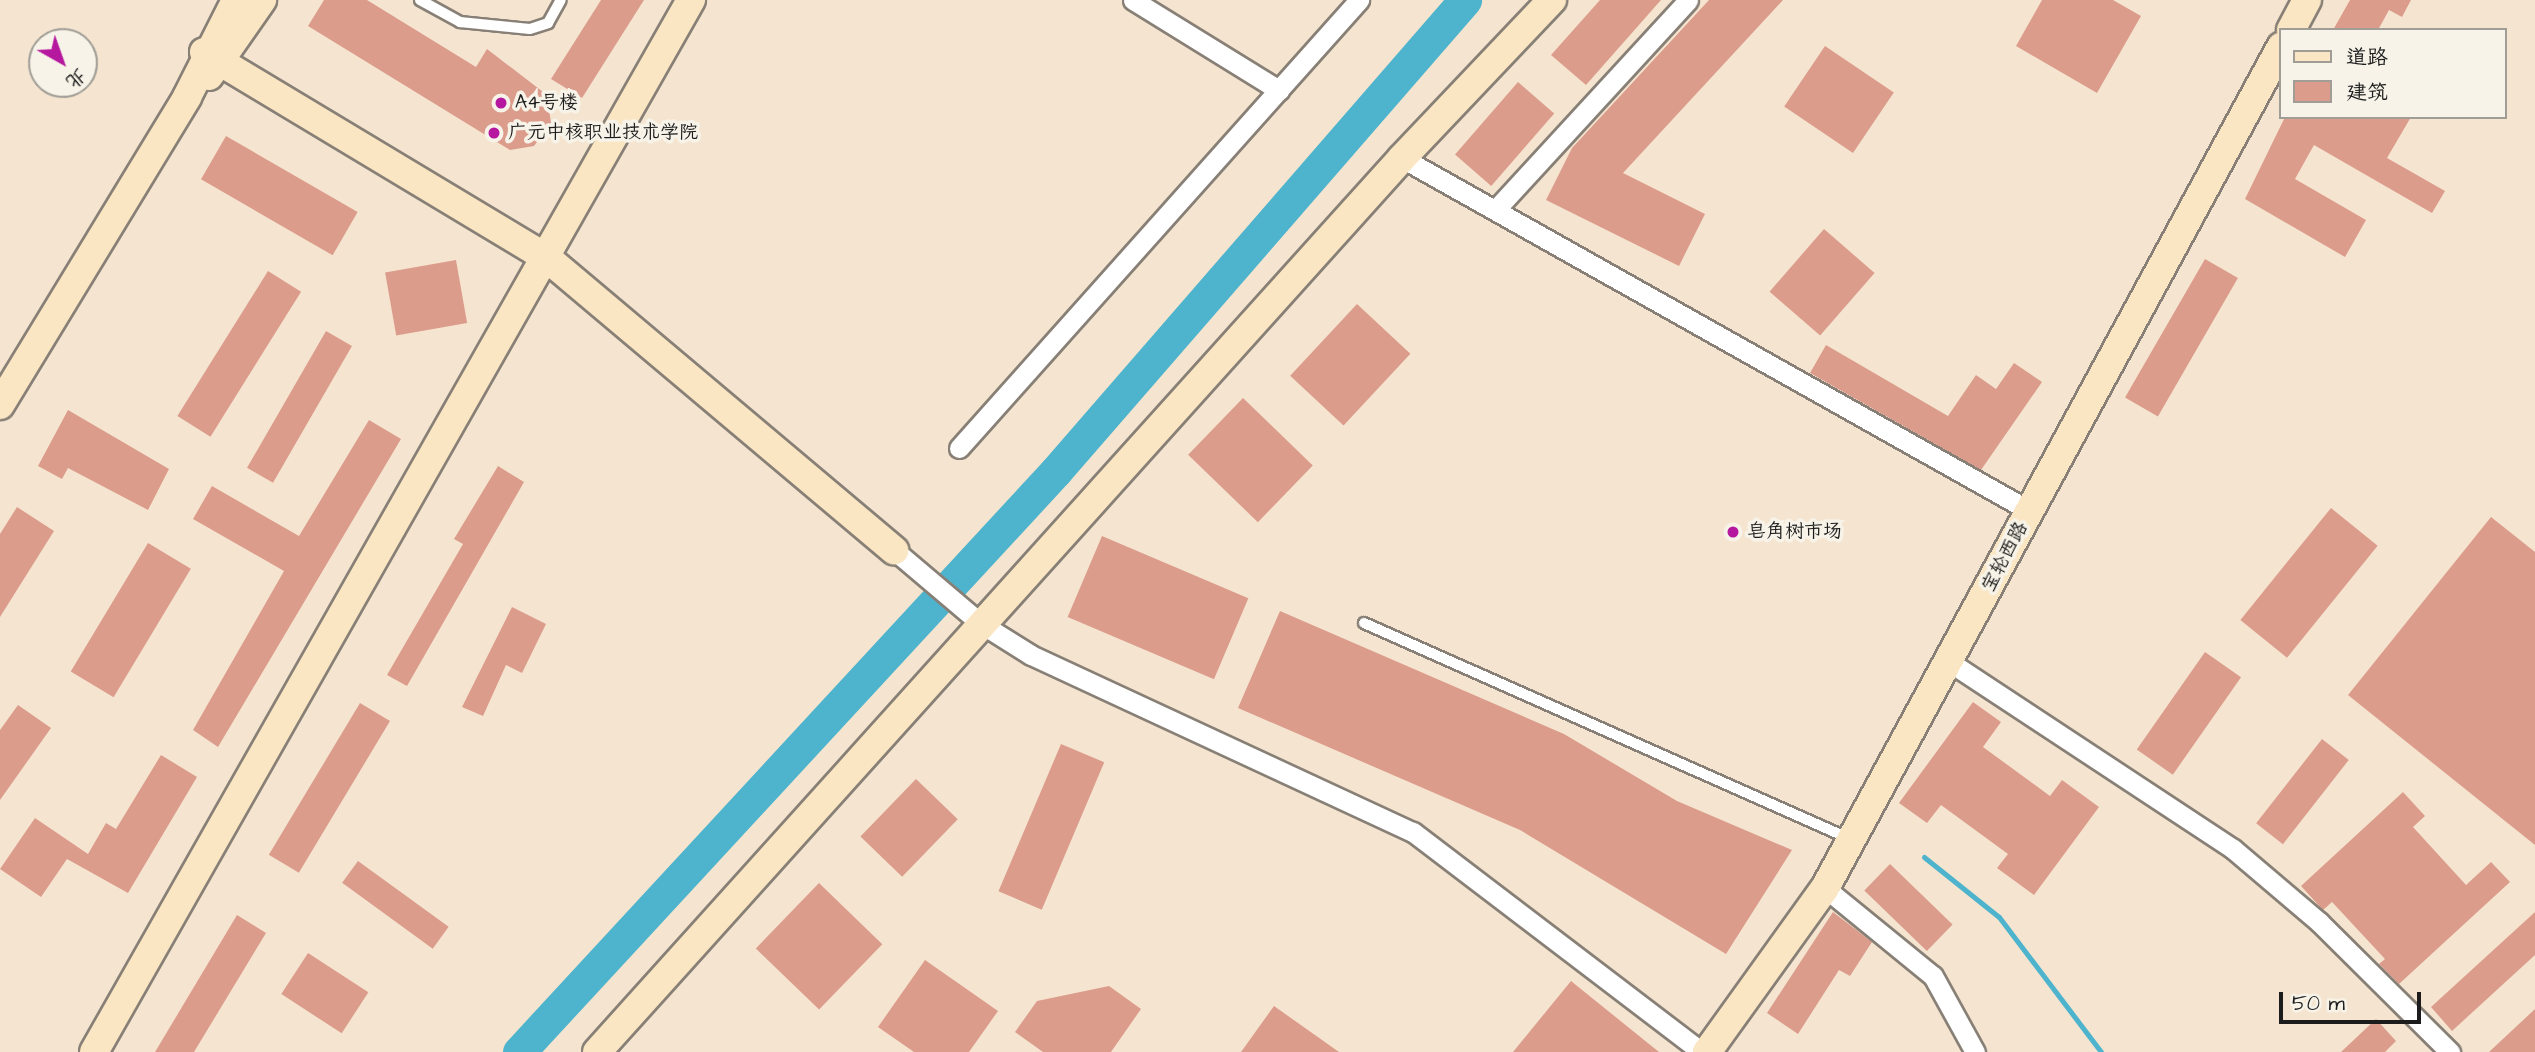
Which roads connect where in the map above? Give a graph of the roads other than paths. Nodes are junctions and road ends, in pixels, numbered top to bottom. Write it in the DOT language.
graph roads {
  1 [pos="236,0"];
  2 [pos="262,0"];
  3 [pos="420,0"];
  4 [pos="561,0"];
  5 [pos="691,0"];
  6 [pos="1133,0"];
  7 [pos="1359,0"];
  8 [pos="1552,0"];
  9 [pos="1688,0"];
  10 [pos="2307,0"];
  11 [pos="2292,28"];
  12 [pos="2280,49"];
  13 [pos="214,58"];
  14 [pos="1279,90"];
  15 [pos="1402,158"];
  16 [pos="1497,208"];
  17 [pos="547,258"];
  18 [pos="0,405"];
  19 [pos="959,448"];
  20 [pos="2030,511"];
  21 [pos="894,550"];
  22 [pos="971,616"];
  23 [pos="1364,622"];
  24 [pos="1948,662"];
  25 [pos="1852,839"];
  26 [pos="1825,888"];
  27 [pos="94,1052"];
  28 [pos="597,1052"];
  29 [pos="1702,1052"];
  30 [pos="1707,1052"];
  31 [pos="1975,1052"];
  32 [pos="2449,1052"];
  1 -- 13 [label="street"];
  2 -- 13 [label="street"];
  3 -- 4 [label="lane"];
  5 -- 17 [label="street"];
  6 -- 14 [label="street"];
  7 -- 14 [label="street"];
  8 -- 15 [label="street"];
  9 -- 16 [label="street"];
  10 -- 11 [label="street"];
  12 -- 20 [label="street, 宝轮西路"];
  13 -- 17 [label="street"];
  13 -- 18 [label="street"];
  14 -- 19 [label="street"];
  15 -- 16 [label="street"];
  15 -- 22 [label="street"];
  16 -- 20 [label="street"];
  17 -- 21 [label="street"];
  17 -- 27 [label="street"];
  20 -- 24 [label="street, 宝轮西路"];
  21 -- 22 [label="street"];
  22 -- 28 [label="street"];
  22 -- 29 [label="street"];
  23 -- 25 [label="lane"];
  24 -- 25 [label="street, 宝轮西路"];
  24 -- 32 [label="street"];
  25 -- 26 [label="street, 宝轮西路"];
  26 -- 30 [label="street, 宝轮西路"];
  26 -- 31 [label="street"];
}
